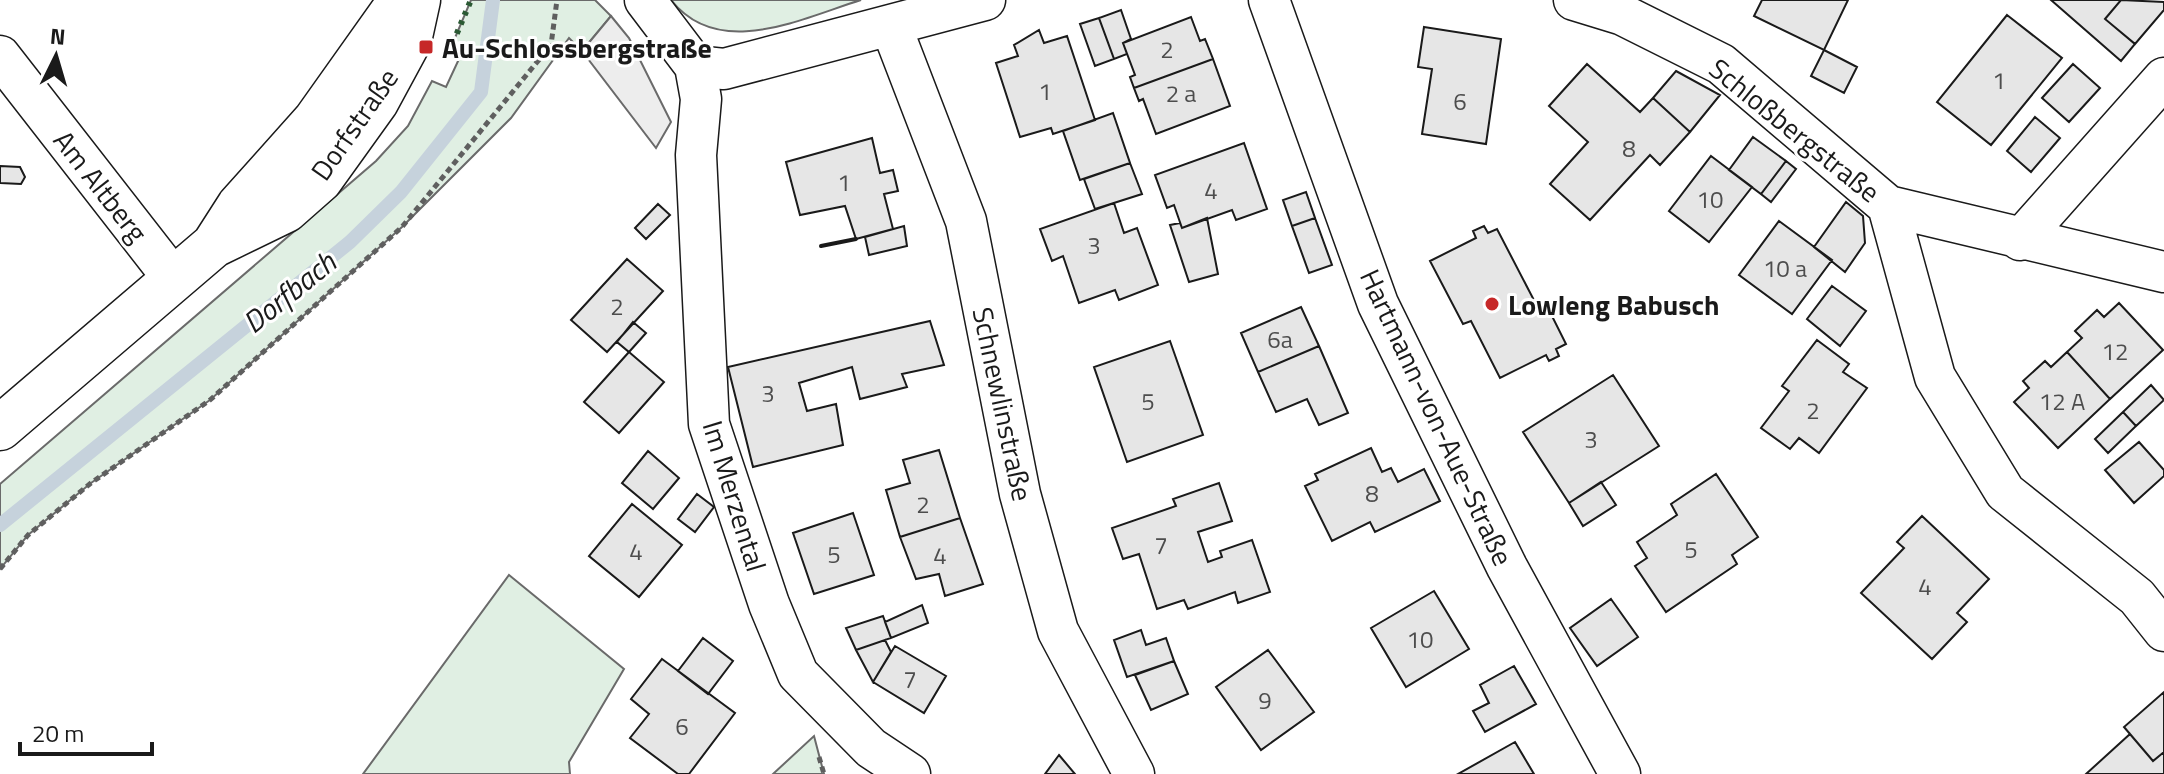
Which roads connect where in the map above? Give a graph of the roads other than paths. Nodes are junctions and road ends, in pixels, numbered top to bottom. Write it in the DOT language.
graph roads {
  1 [pos="401,0"];
  2 [pos="418,0"];
  3 [pos="645,0"];
  4 [pos="985,0"];
  5 [pos="1269,0"];
  6 [pos="1574,0"];
  7 [pos="891,26"];
  8 [pos="0,56"];
  9 [pos="695,66"];
  10 [pos="2164,78"];
  11 [pos="1888,206"];
  12 [pos="2020,240"];
  13 [pos="214,245"];
  14 [pos="2164,272"];
  15 [pos="173,278"];
  16 [pos="0,428"];
  17 [pos="2150,599"];
  18 [pos="2164,631"];
  19 [pos="910,774"];
  20 [pos="1134,774"];
  21 [pos="1620,774"];
  1 -- 13 [label="main road, Dorfstraße"];
  2 -- 13 [label="main road, Dorfstraße"];
  3 -- 9 [label="street"];
  4 -- 7 [label="street"];
  5 -- 21 [label="street, Hartmann-von-Aue-Straße"];
  6 -- 11 [label="street, Schloßbergstraße"];
  7 -- 9 [label="street"];
  7 -- 20 [label="street, Schnewlinstraße"];
  8 -- 15 [label="street, Am Altberg"];
  9 -- 19 [label="street, Im Merzental"];
  10 -- 12 [label="street"];
  11 -- 12 [label="street, Schloßbergstraße"];
  11 -- 17 [label="street"];
  12 -- 14 [label="street, Schloßbergstraße"];
  13 -- 15 [label="main road, Dorfstraße"];
  15 -- 16 [label="main road, Dorfstraße"];
  17 -- 18 [label="street"];
}
